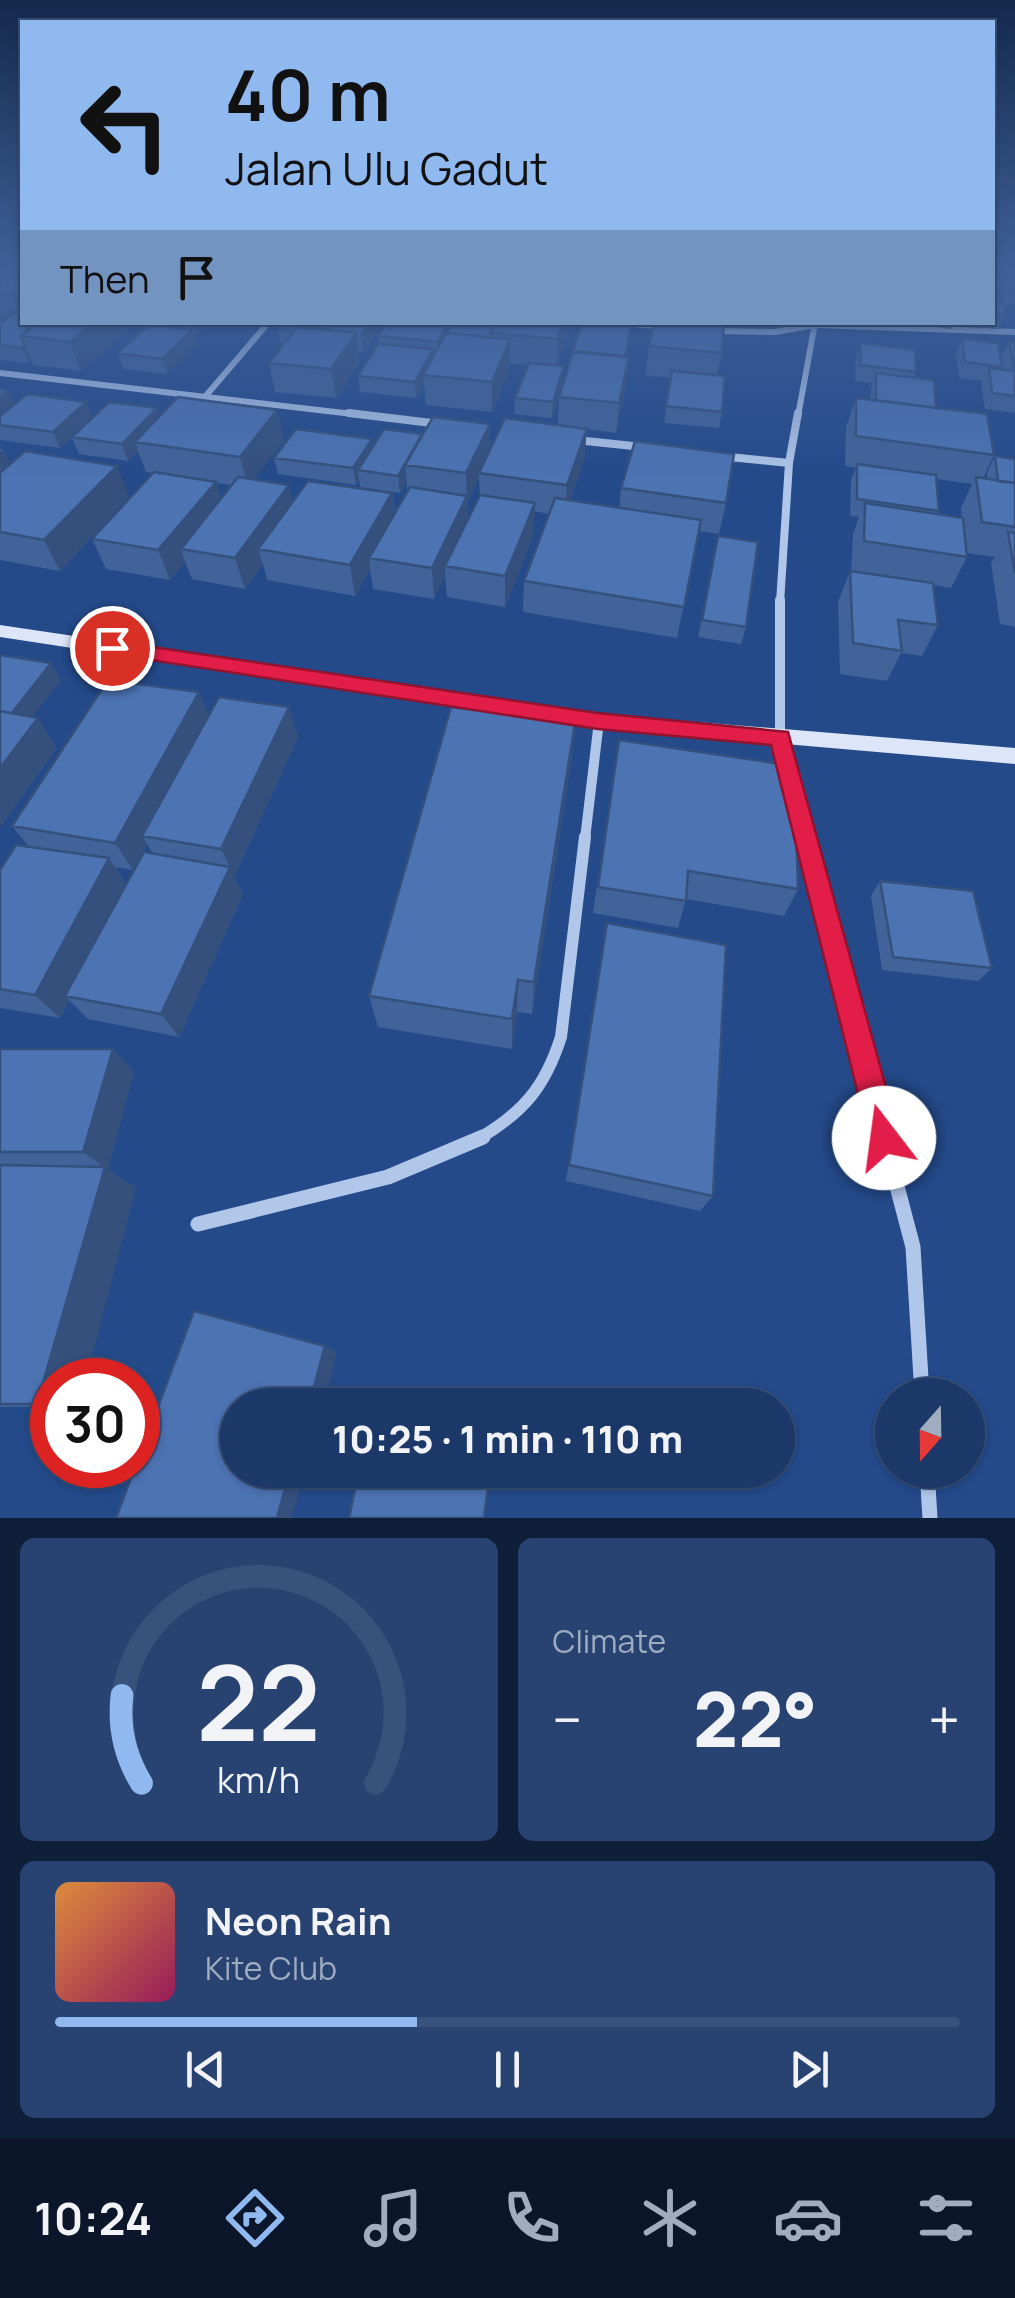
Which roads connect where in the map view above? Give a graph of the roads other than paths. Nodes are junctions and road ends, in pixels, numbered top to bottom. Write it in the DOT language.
graph roads {
  1 [pos="255,338"];
  2 [pos="812,338"];
  3 [pos="0,373"];
  4 [pos="204,398"];
  5 [pos="458,426"];
  6 [pos="555,437"];
  7 [pos="653,448"];
  8 [pos="711,455"];
  9 [pos="789,464"];
  10 [pos="0,632"];
  11 [pos="598,721"];
  12 [pos="780,738"];
  13 [pos="1015,756"];
  14 [pos="198,1224"];
  15 [pos="921,1378"];
  16 [pos="928,1488"];
  17 [pos="930,1518"];
  1 -- 4 [label="street"];
  2 -- 9 [label="street"];
  3 -- 4 [label="street"];
  4 -- 5 [label="street"];
  6 -- 7 [label="street"];
  8 -- 9 [label="street"];
  9 -- 12 [label="street"];
  10 -- 11 [label="street"];
  11 -- 12 [label="street"];
  11 -- 14 [label="street"];
  12 -- 13 [label="street"];
  12 -- 15 [label="street"];
  16 -- 17 [label="street"];
}
